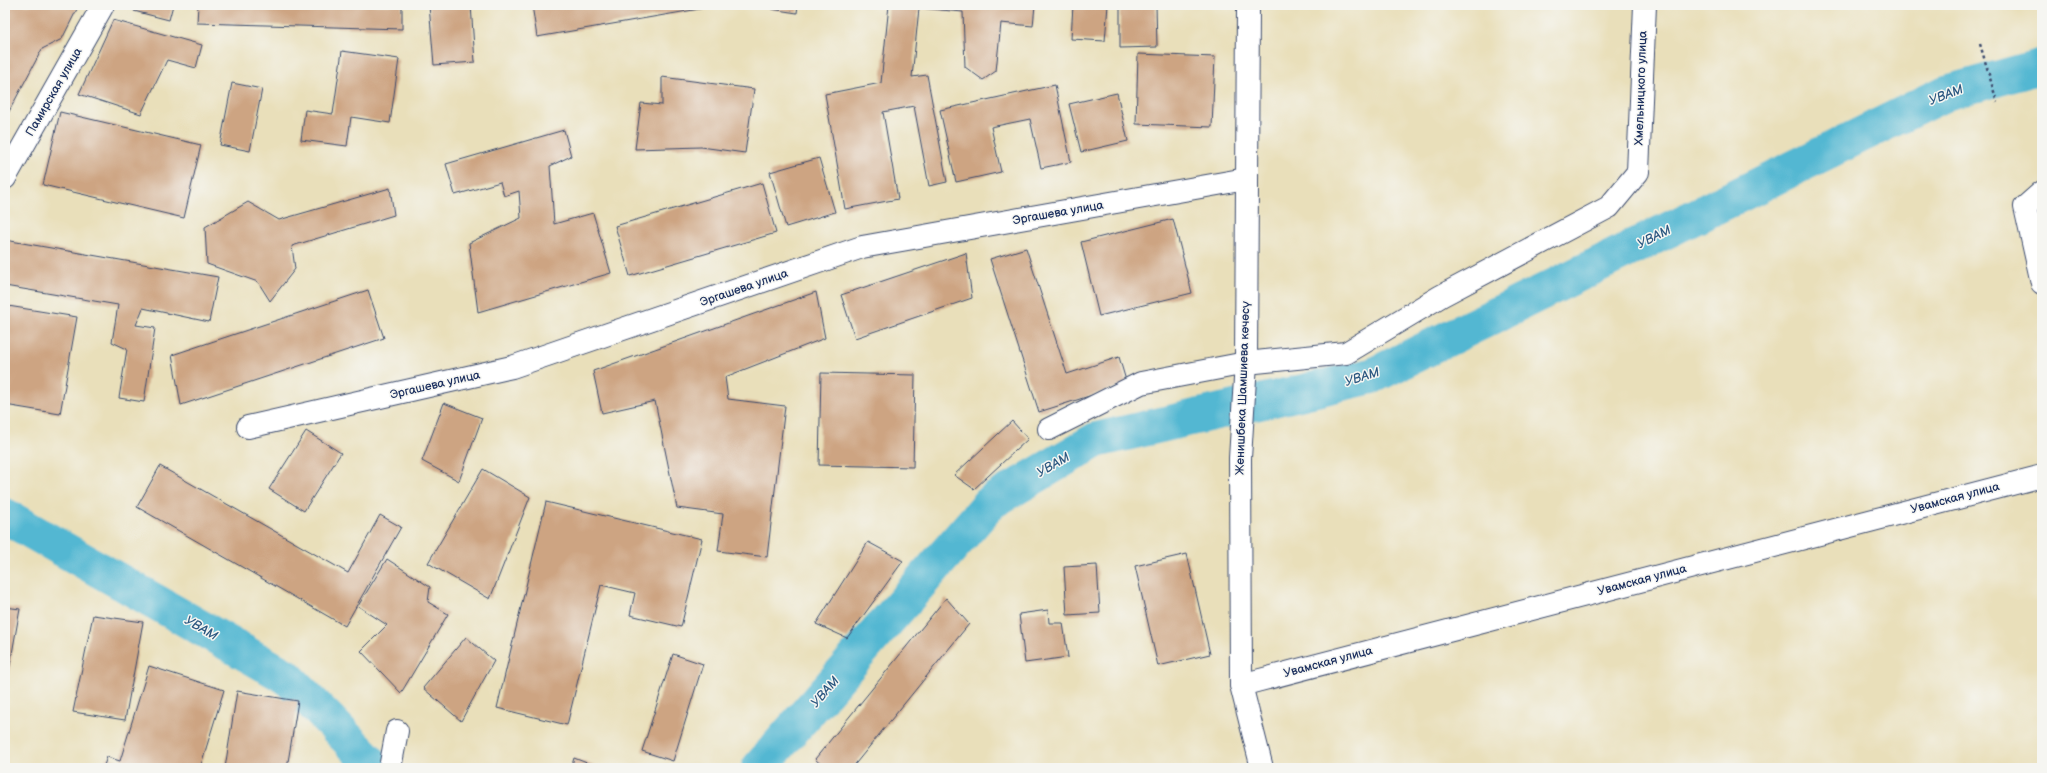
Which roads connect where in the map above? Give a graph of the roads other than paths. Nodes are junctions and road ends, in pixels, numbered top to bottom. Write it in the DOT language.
graph roads {
  1 [pos="104,5"];
  2 [pos="1248,5"];
  3 [pos="1645,5"];
  4 [pos="5,178"];
  5 [pos="1246,179"];
  6 [pos="2042,192"];
  7 [pos="2042,283"];
  8 [pos="1246,371"];
  9 [pos="248,427"];
  10 [pos="1049,429"];
  11 [pos="2042,476"];
  12 [pos="1241,685"];
  13 [pos="397,731"];
  14 [pos="391,765"];
  15 [pos="1262,768"];
  1 -- 4 [label="street, Памирская улица"];
  2 -- 5 [label="street, Женишбека Шамшиева көчөсү"];
  3 -- 8 [label="street, Хмельницкого улица"];
  5 -- 8 [label="street, Женишбека Шамшиева көчөсү"];
  5 -- 9 [label="street, Эргашева улица"];
  6 -- 7 [label="street"];
  8 -- 10 [label="street"];
  8 -- 12 [label="street, Женишбека Шамшиева көчөсү"];
  11 -- 12 [label="street, Увамская улица"];
  12 -- 15 [label="street, Женишбека Шамшиева көчөсү"];
  13 -- 14 [label="street"];
}
